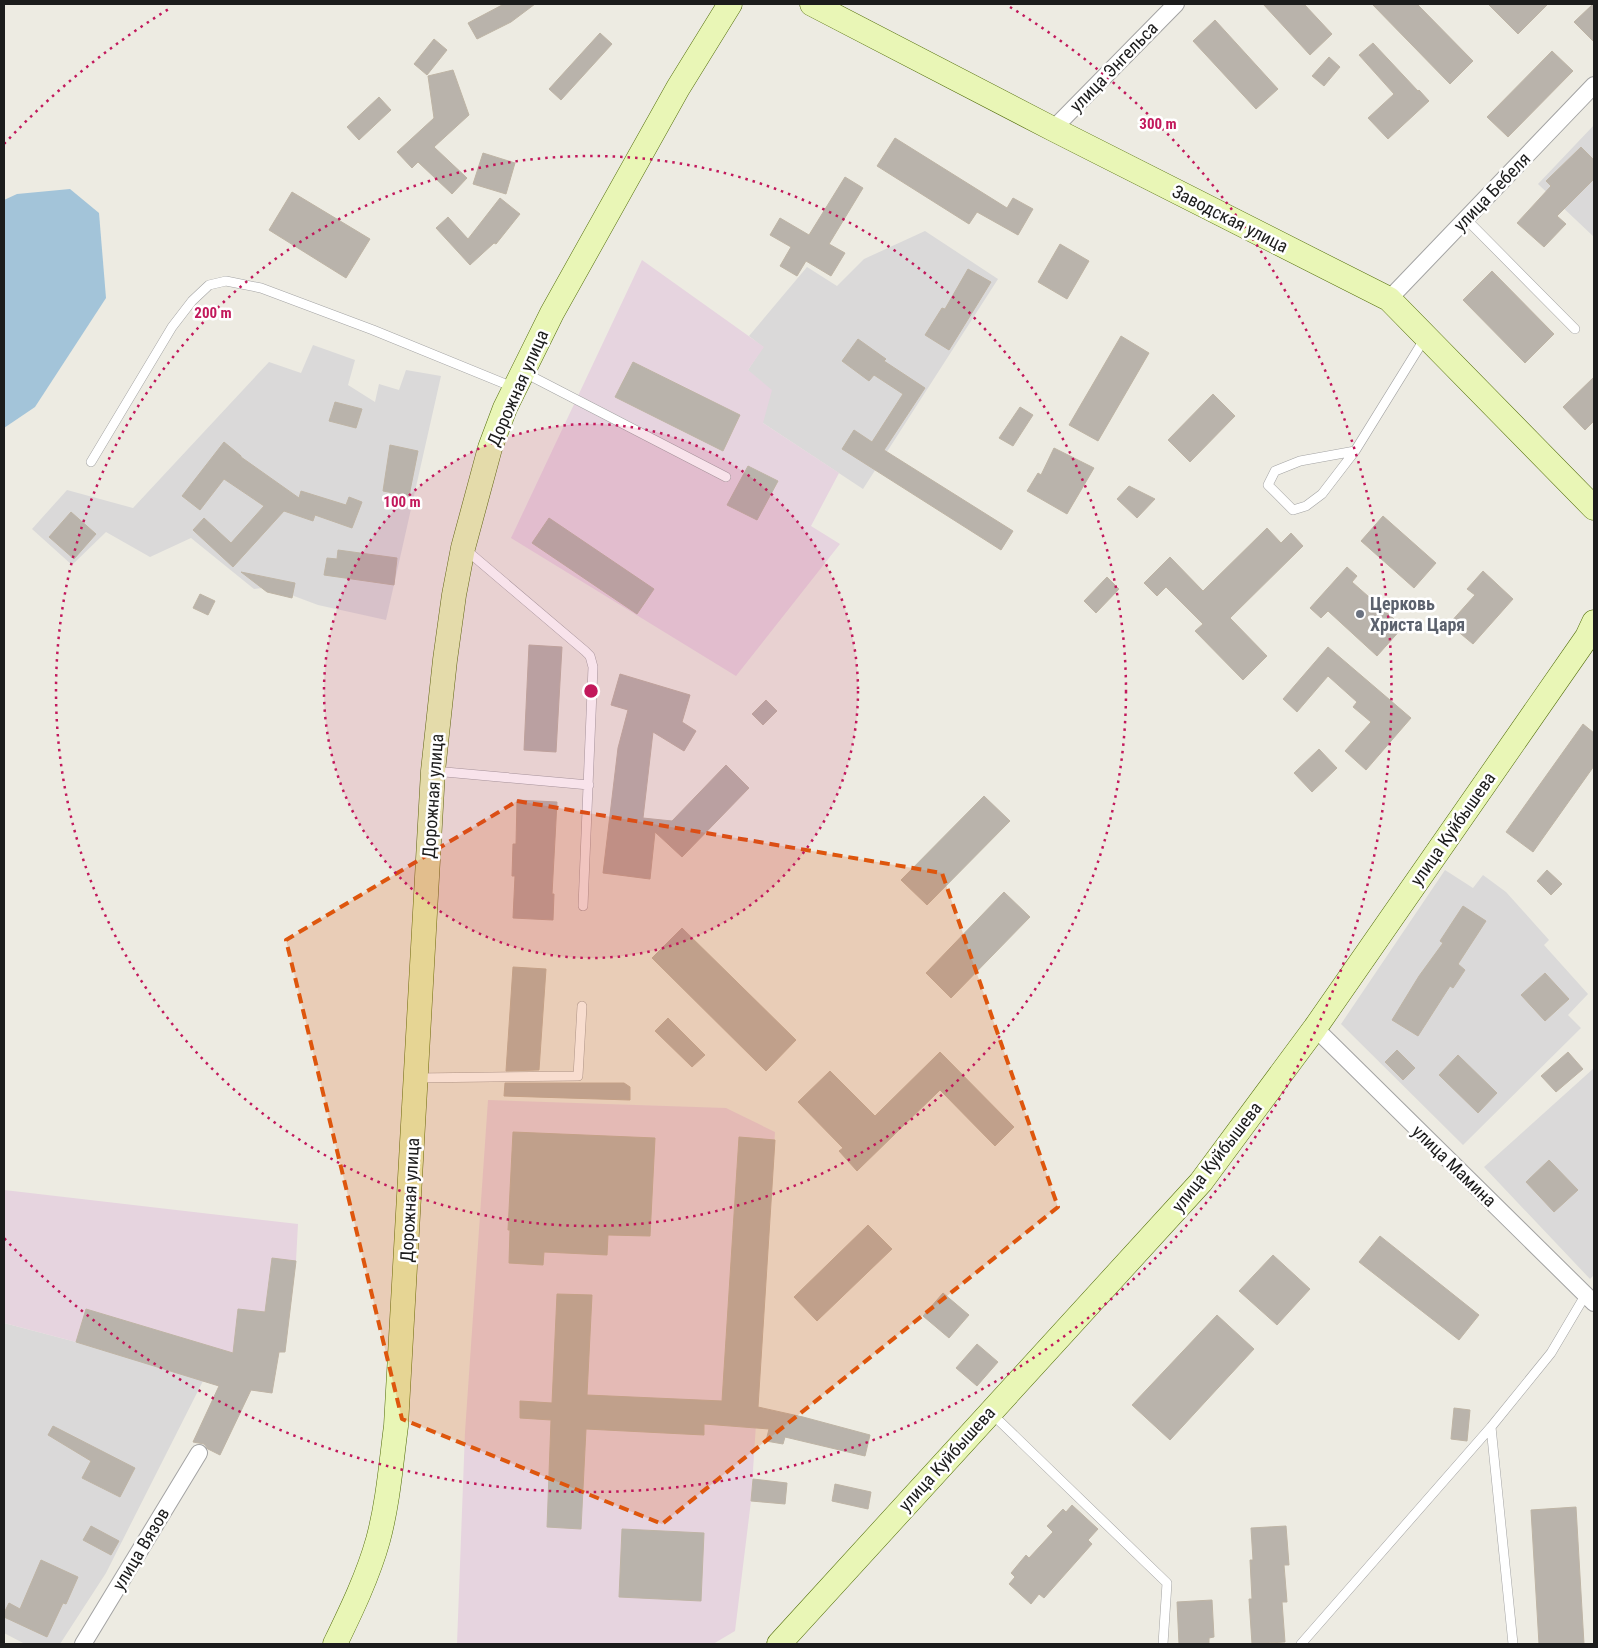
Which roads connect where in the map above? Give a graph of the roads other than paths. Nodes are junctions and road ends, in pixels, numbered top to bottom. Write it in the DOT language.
graph roads {
  1 [pos="730,4"];
  2 [pos="812,4"];
  3 [pos="1176,4"];
  4 [pos="1594,85"];
  5 [pos="1052,129"];
  6 [pos="1466,219"];
  7 [pos="1390,299"];
  8 [pos="1575,329"];
  9 [pos="1426,336"];
  10 [pos="519,380"];
  11 [pos="1355,451"];
  12 [pos="91,462"];
  13 [pos="726,477"];
  14 [pos="1594,508"];
  15 [pos="463,548"];
  16 [pos="1592,634"];
  17 [pos="434,771"];
  18 [pos="589,785"];
  19 [pos="582,906"];
  20 [pos="582,1006"];
  21 [pos="1315,1028"];
  22 [pos="417,1078"];
  23 [pos="1590,1298"];
  24 [pos="990,1412"];
  25 [pos="1491,1427"];
  26 [pos="199,1453"];
  27 [pos="83,1644"];
  28 [pos="335,1644"];
  29 [pos="778,1644"];
  30 [pos="1163,1644"];
  31 [pos="1300,1644"];
  32 [pos="1513,1644"];
  1 -- 10 [label="street, Дорожная улица"];
  2 -- 5 [label="street, Заводская улица"];
  3 -- 5 [label="street, улица Энгельса"];
  4 -- 6 [label="street, улица Бебеля"];
  5 -- 7 [label="street, Заводская улица"];
  6 -- 7 [label="street, улица Бебеля"];
  6 -- 8 [label="lane"];
  7 -- 9 [label="street, Заводская улица"];
  9 -- 11 [label="lane"];
  9 -- 14 [label="street, Заводская улица"];
  10 -- 12 [label="lane"];
  10 -- 13 [label="lane"];
  10 -- 15 [label="street, Дорожная улица"];
  11 -- 11 [label="lane"];
  15 -- 17 [label="street, Дорожная улица"];
  15 -- 18 [label="lane"];
  16 -- 21 [label="street, улица Куйбышева"];
  17 -- 18 [label="lane"];
  17 -- 22 [label="street, Дорожная улица"];
  18 -- 19 [label="lane"];
  20 -- 22 [label="lane"];
  21 -- 23 [label="street, улица Мамина"];
  21 -- 24 [label="street, улица Куйбышева"];
  22 -- 28 [label="street, Дорожная улица"];
  23 -- 25 [label="lane"];
  24 -- 29 [label="street, улица Куйбышева"];
  24 -- 30 [label="lane"];
  25 -- 31 [label="lane"];
  25 -- 32 [label="lane"];
  26 -- 27 [label="street, улица Вязов"];
}
